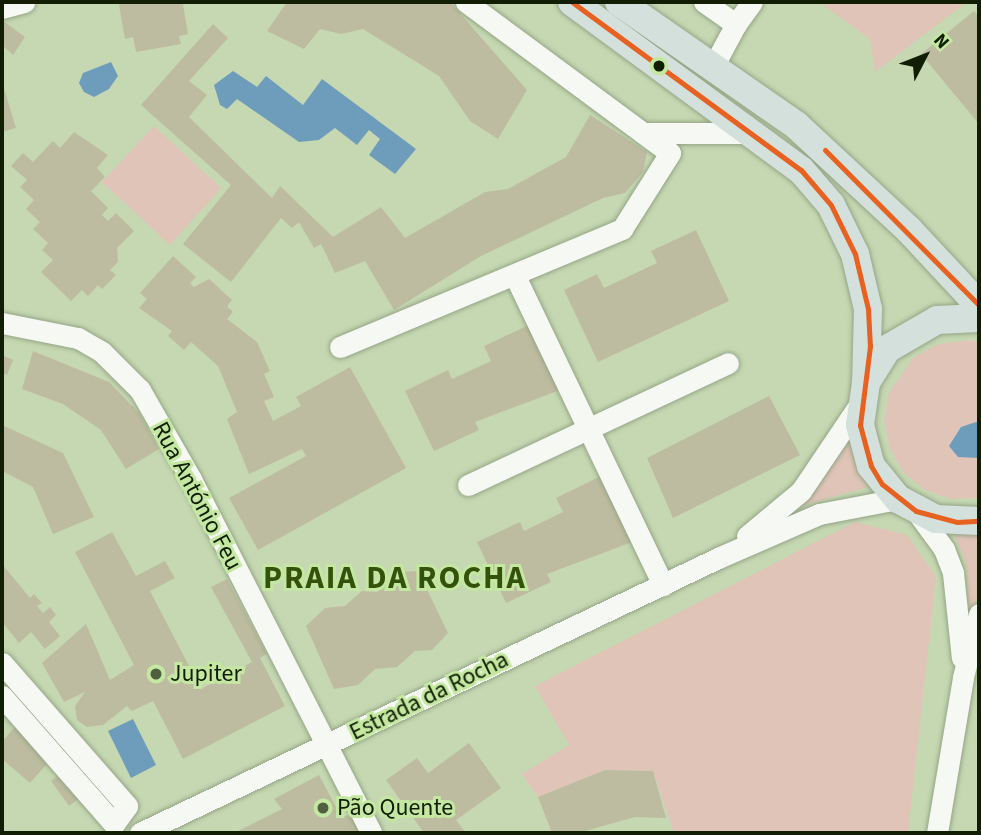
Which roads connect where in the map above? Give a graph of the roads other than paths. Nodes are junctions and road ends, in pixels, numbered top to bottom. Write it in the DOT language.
graph roads {
  1 [pos="24,2"];
  2 [pos="466,2"];
  3 [pos="572,2"];
  4 [pos="619,2"];
  5 [pos="704,2"];
  6 [pos="752,2"];
  7 [pos="2,8"];
  8 [pos="736,24"];
  9 [pos="714,65"];
  10 [pos="751,133"];
  11 [pos="643,134"];
  12 [pos="514,276"];
  13 [pos="979,305"];
  14 [pos="979,318"];
  15 [pos="7,321"];
  16 [pos="340,347"];
  17 [pos="728,363"];
  18 [pos="863,393"];
  19 [pos="592,432"];
  20 [pos="468,485"];
  21 [pos="907,505"];
  22 [pos="979,521"];
  23 [pos="718,558"];
  24 [pos="663,585"];
  25 [pos="979,614"];
  26 [pos="2,663"];
  27 [pos="963,677"];
  28 [pos="2,679"];
  29 [pos="2,696"];
  30 [pos="325,747"];
  31 [pos="120,815"];
  32 [pos="138,833"];
  33 [pos="371,833"];
  34 [pos="937,833"];
  1 -- 7 [label="street"];
  2 -- 11 [label="street"];
  3 -- 10 [label="main road"];
  4 -- 9 [label="main road"];
  5 -- 8 [label="street"];
  6 -- 8 [label="street"];
  8 -- 9 [label="street"];
  9 -- 13 [label="main road"];
  10 -- 11 [label="street"];
  10 -- 18 [label="main road"];
  11 -- 12 [label="street"];
  12 -- 16 [label="street"];
  12 -- 19 [label="street"];
  14 -- 18 [label="main road"];
  15 -- 30 [label="street, Rua António Feu"];
  17 -- 19 [label="street"];
  18 -- 21 [label="main road"];
  18 -- 23 [label="street, Estrada da Rocha"];
  19 -- 20 [label="street"];
  19 -- 24 [label="street"];
  21 -- 22 [label="main road"];
  21 -- 23 [label="street, Estrada da Rocha"];
  21 -- 27 [label="street"];
  23 -- 24 [label="street, Estrada da Rocha"];
  24 -- 30 [label="street, Estrada da Rocha"];
  25 -- 27 [label="street"];
  26 -- 31 [label="street"];
  27 -- 34 [label="street"];
  28 -- 31 [label="street"];
  29 -- 31 [label="street"];
  30 -- 32 [label="street, Estrada da Rocha"];
  30 -- 33 [label="street, Rua António Feu"];
  31 -- 32 [label="street"];
}
